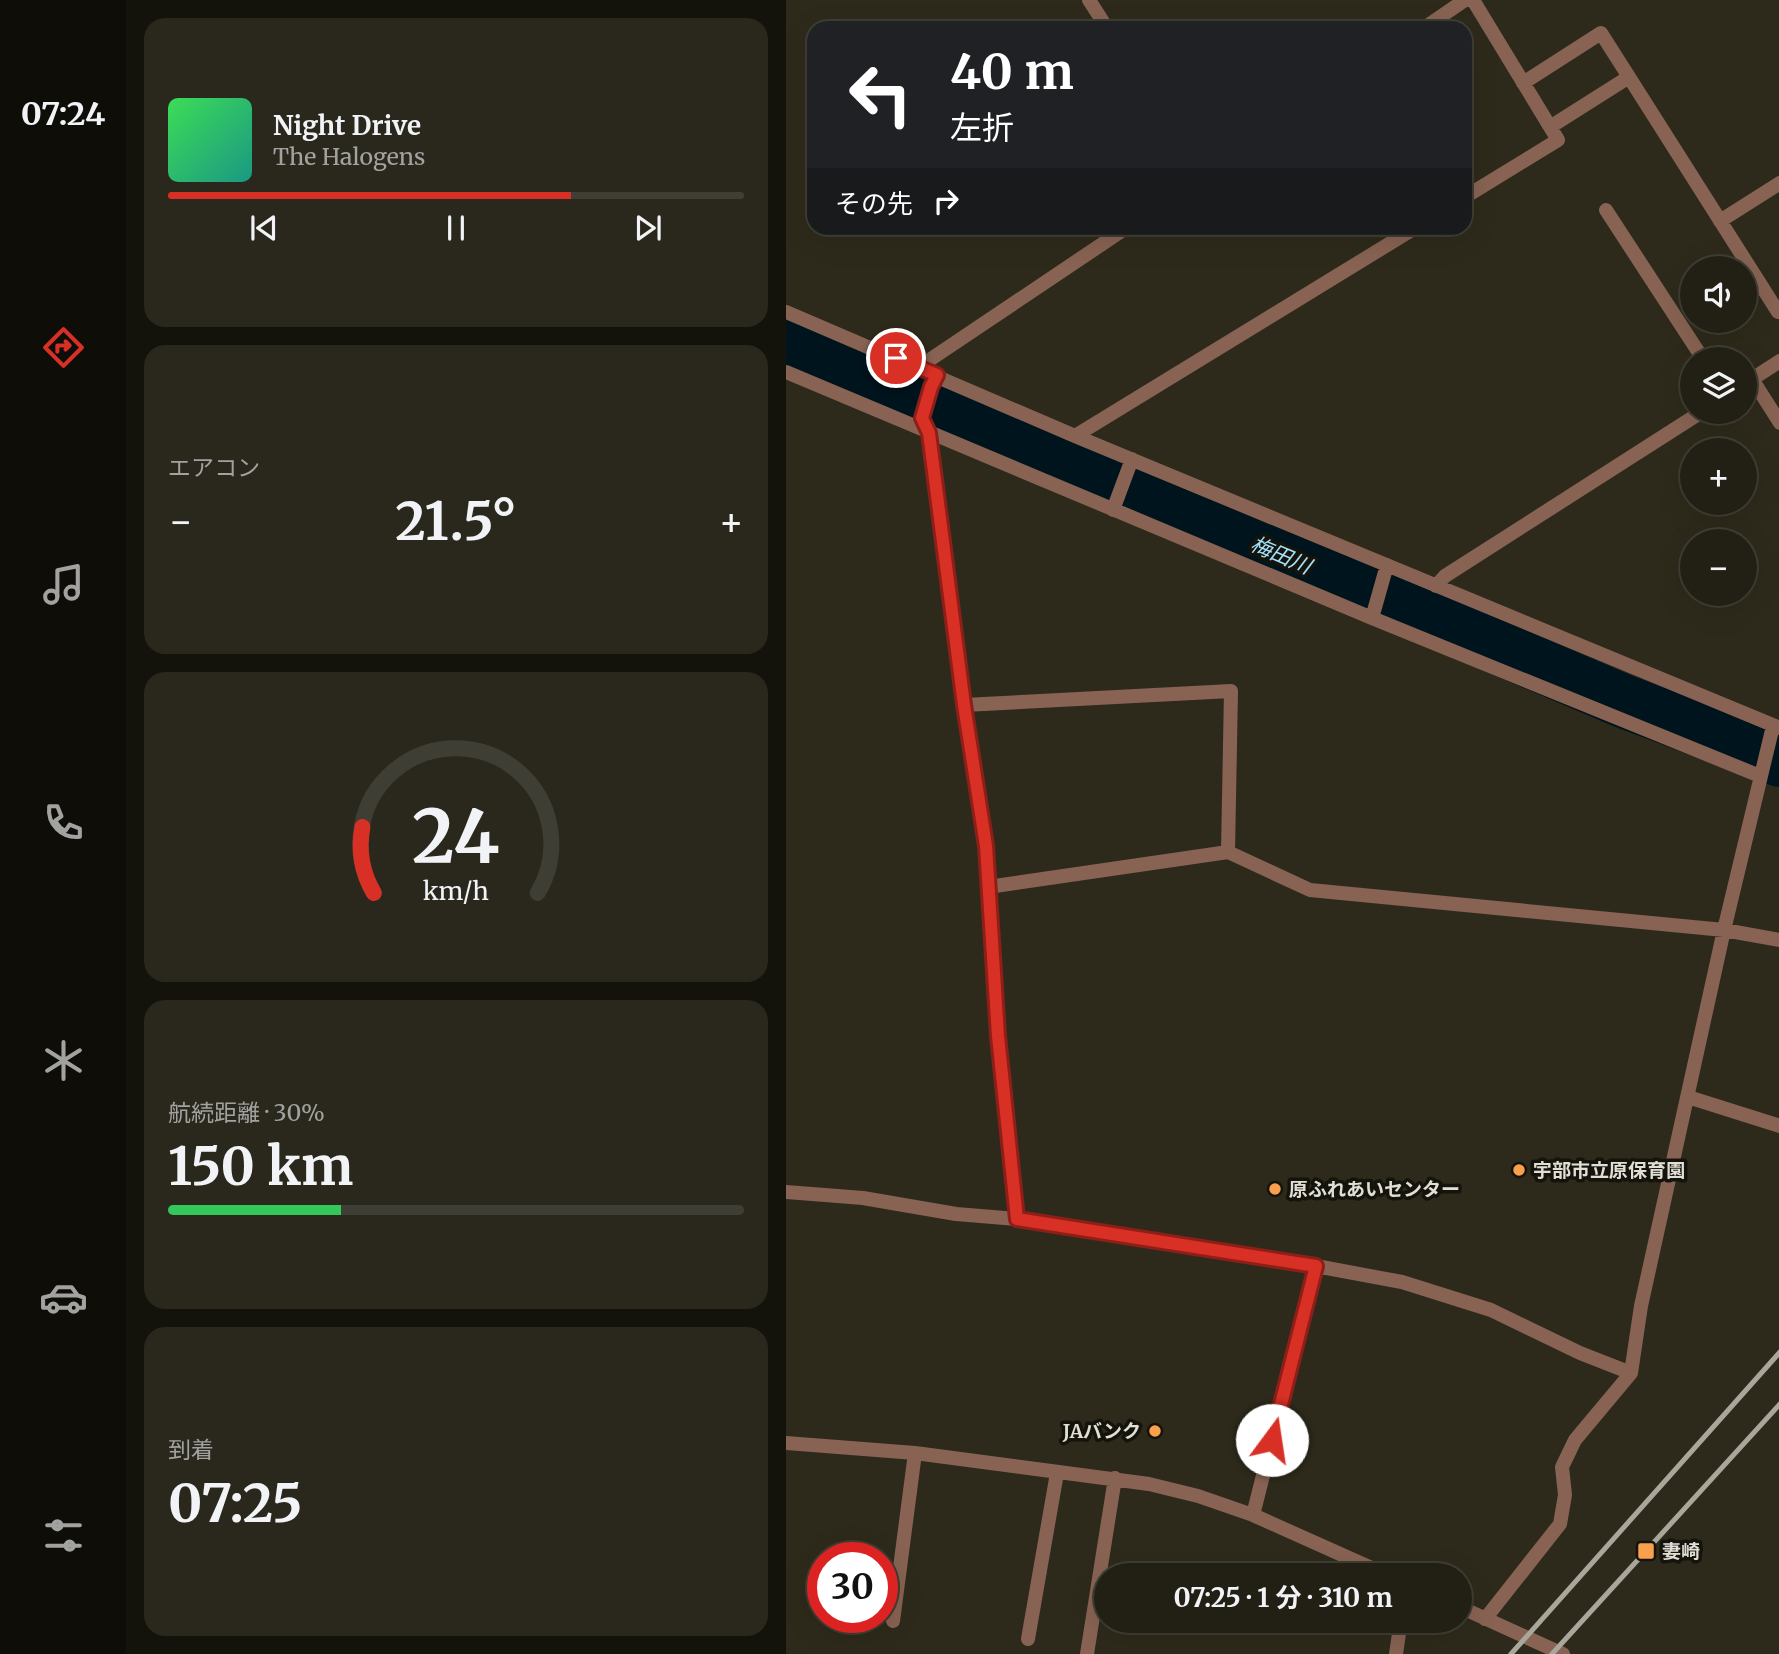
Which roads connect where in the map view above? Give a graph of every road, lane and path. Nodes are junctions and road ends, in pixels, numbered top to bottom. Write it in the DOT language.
graph roads {
  1 [pos="1089,0"];
  2 [pos="1465,0"];
  3 [pos="1473,0"];
  4 [pos="1102,21"];
  5 [pos="1434,21"];
  6 [pos="1629,77"];
  7 [pos="1523,83"];
  8 [pos="1550,127"];
  9 [pos="1779,183"];
  10 [pos="1472,193"];
  11 [pos="1606,210"];
  12 [pos="1720,221"];
  13 [pos="1116,235"];
  14 [pos="1404,235"];
  15 [pos="786,312"];
  16 [pos="1778,312"];
  17 [pos="1695,347"];
  18 [pos="1779,361"];
  19 [pos="918,367"];
  20 [pos="786,372"];
  21 [pos="1757,376"];
  22 [pos="934,381"];
  23 [pos="1757,392"];
  24 [pos="1779,423"];
  25 [pos="1683,424"];
  26 [pos="929,433"];
  27 [pos="1075,436"];
  28 [pos="1130,463"];
  29 [pos="1115,506"];
  30 [pos="1385,571"];
  31 [pos="1436,586"];
  32 [pos="1373,615"];
  33 [pos="964,705"];
  34 [pos="1774,730"];
  35 [pos="1761,772"];
  36 [pos="1228,852"];
  37 [pos="988,887"];
  38 [pos="1724,930"];
  39 [pos="1779,940"];
  40 [pos="1688,1097"];
  41 [pos="1779,1126"];
  42 [pos="786,1192"];
  43 [pos="1017,1219"];
  44 [pos="1316,1266"];
  45 [pos="1631,1373"];
  46 [pos="786,1443"];
  47 [pos="916,1453"];
  48 [pos="1057,1473"];
  49 [pos="1115,1478"];
  50 [pos="1253,1515"];
  51 [pos="1360,1563"];
  52 [pos="898,1584"];
  53 [pos="1472,1613"];
  54 [pos="1485,1619"];
  55 [pos="1399,1633"];
  56 [pos="1028,1639"];
  57 [pos="1087,1654"];
  58 [pos="1396,1654"];
  59 [pos="1563,1654"];
  1 -- 4 [label="street"];
  2 -- 5 [label="street"];
  3 -- 7 [label="street"];
  6 -- 7 [label="street"];
  6 -- 8 [label="street"];
  6 -- 12 [label="street"];
  7 -- 8 [label="street"];
  8 -- 10 [label="street"];
  9 -- 12 [label="street"];
  11 -- 17 [label="street"];
  12 -- 16 [label="street"];
  13 -- 19 [label="street"];
  14 -- 27 [label="street"];
  15 -- 19 [label="street"];
  18 -- 21 [label="street"];
  19 -- 22 [label="street"];
  20 -- 26 [label="street"];
  22 -- 26 [label="street"];
  22 -- 27 [label="street"];
  23 -- 24 [label="street"];
  25 -- 31 [label="street"];
  26 -- 29 [label="street"];
  26 -- 33 [label="street"];
  27 -- 28 [label="street"];
  28 -- 29 [label="street"];
  28 -- 30 [label="street"];
  29 -- 32 [label="street"];
  30 -- 31 [label="street"];
  30 -- 32 [label="street"];
  31 -- 34 [label="street"];
  32 -- 35 [label="street"];
  33 -- 36 [label="street"];
  33 -- 37 [label="street"];
  34 -- 35 [label="street"];
  35 -- 38 [label="street"];
  36 -- 37 [label="street"];
  36 -- 38 [label="street"];
  37 -- 43 [label="street"];
  38 -- 39 [label="street"];
  38 -- 40 [label="street"];
  40 -- 41 [label="street"];
  40 -- 45 [label="street"];
  42 -- 43 [label="street"];
  43 -- 44 [label="street"];
  44 -- 45 [label="street"];
  44 -- 50 [label="street"];
  45 -- 54 [label="street"];
  46 -- 47 [label="street"];
  47 -- 48 [label="street"];
  47 -- 52 [label="street"];
  48 -- 49 [label="street"];
  48 -- 56 [label="street"];
  49 -- 50 [label="street"];
  49 -- 57 [label="street"];
  50 -- 51 [label="street"];
  53 -- 54 [label="street"];
  54 -- 59 [label="street"];
  55 -- 58 [label="street"];
}
